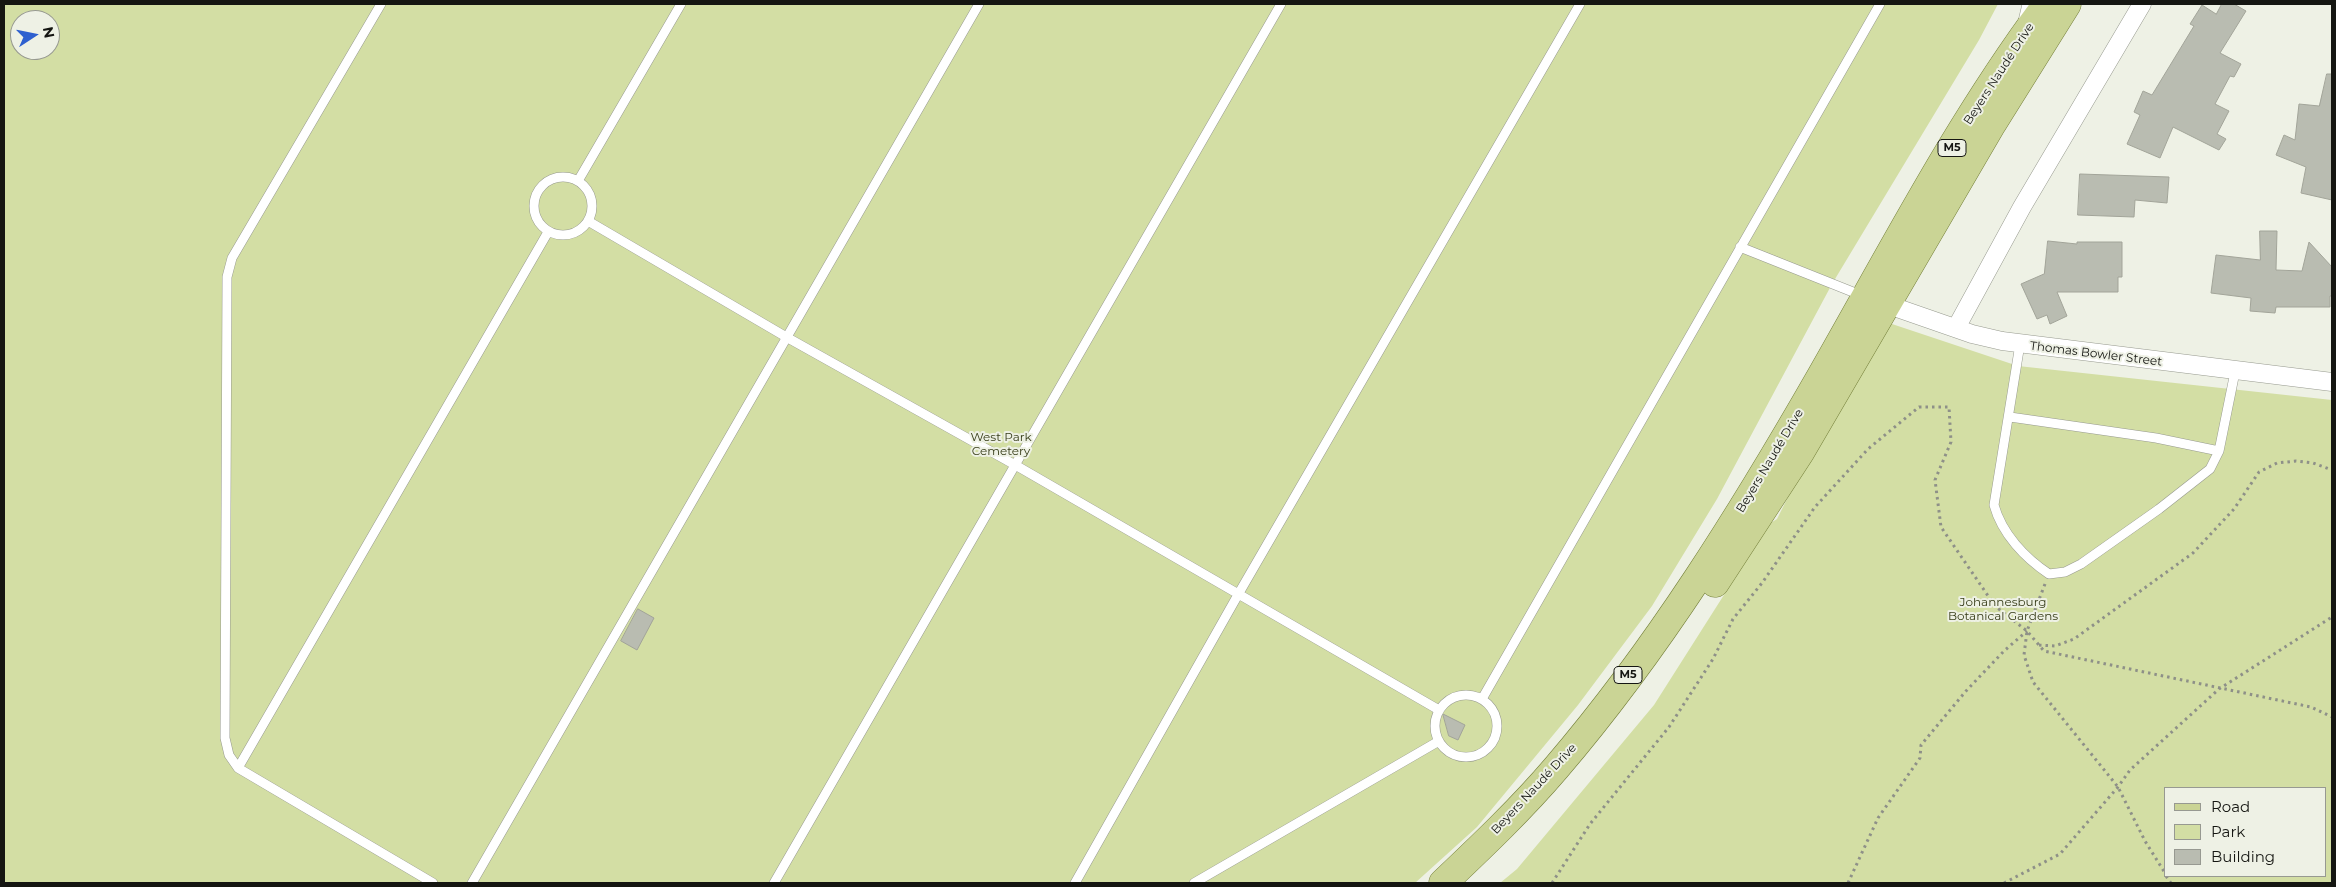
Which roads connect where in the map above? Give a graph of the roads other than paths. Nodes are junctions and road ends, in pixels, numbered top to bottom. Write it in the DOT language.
graph roads {
  1 [pos="381,4"];
  2 [pos="681,4"];
  3 [pos="979,4"];
  4 [pos="1281,4"];
  5 [pos="1580,4"];
  6 [pos="1880,4"];
  7 [pos="2027,4"];
  8 [pos="2047,4"];
  9 [pos="2067,4"];
  10 [pos="2142,4"];
  11 [pos="2020,41"];
  12 [pos="578,181"];
  13 [pos="588,221"];
  14 [pos="548,232"];
  15 [pos="1740,247"];
  16 [pos="1877,300"];
  17 [pos="1956,328"];
  18 [pos="788,338"];
  19 [pos="2020,344"];
  20 [pos="2235,372"];
  21 [pos="2332,382"];
  22 [pos="2010,417"];
  23 [pos="2219,451"];
  24 [pos="1017,466"];
  25 [pos="1239,593"];
  26 [pos="1482,699"];
  27 [pos="1439,710"];
  28 [pos="1439,741"];
  29 [pos="238,768"];
  30 [pos="433,883"];
  31 [pos="472,883"];
  32 [pos="774,883"];
  33 [pos="1075,883"];
  34 [pos="1194,883"];
  35 [pos="1443,883"];
  36 [pos="1465,883"];
  1 -- 29 [label="lane"];
  2 -- 12 [label="lane"];
  3 -- 18 [label="lane"];
  4 -- 24 [label="lane"];
  5 -- 25 [label="lane"];
  6 -- 15 [label="lane"];
  7 -- 11 [label="lane"];
  8 -- 11 [label="main road, Beyers Naudé Drive / M5"];
  9 -- 16 [label="main road, Beyers Naudé Drive / M5"];
  10 -- 17 [label="street"];
  11 -- 16 [label="main road, Beyers Naudé Drive / M5"];
  12 -- 13 [label="lane"];
  12 -- 14 [label="lane"];
  13 -- 14 [label="lane"];
  13 -- 18 [label="lane"];
  14 -- 29 [label="lane"];
  15 -- 16 [label="lane"];
  15 -- 26 [label="lane"];
  16 -- 17 [label="street, Thomas Bowler Street"];
  16 -- 35 [label="main road, Beyers Naudé Drive / M5"];
  16 -- 36 [label="main road, Beyers Naudé Drive / M5"];
  17 -- 19 [label="street, Thomas Bowler Street"];
  18 -- 24 [label="lane"];
  18 -- 31 [label="lane"];
  19 -- 20 [label="street, Thomas Bowler Street"];
  19 -- 22 [label="lane"];
  20 -- 21 [label="street, Thomas Bowler Street"];
  20 -- 23 [label="lane"];
  22 -- 23 [label="lane"];
  22 -- 23 [label="lane"];
  24 -- 25 [label="lane"];
  24 -- 32 [label="lane"];
  25 -- 27 [label="lane"];
  25 -- 33 [label="lane"];
  26 -- 27 [label="lane"];
  26 -- 28 [label="lane"];
  27 -- 28 [label="lane"];
  28 -- 34 [label="lane"];
  29 -- 30 [label="lane"];
}
